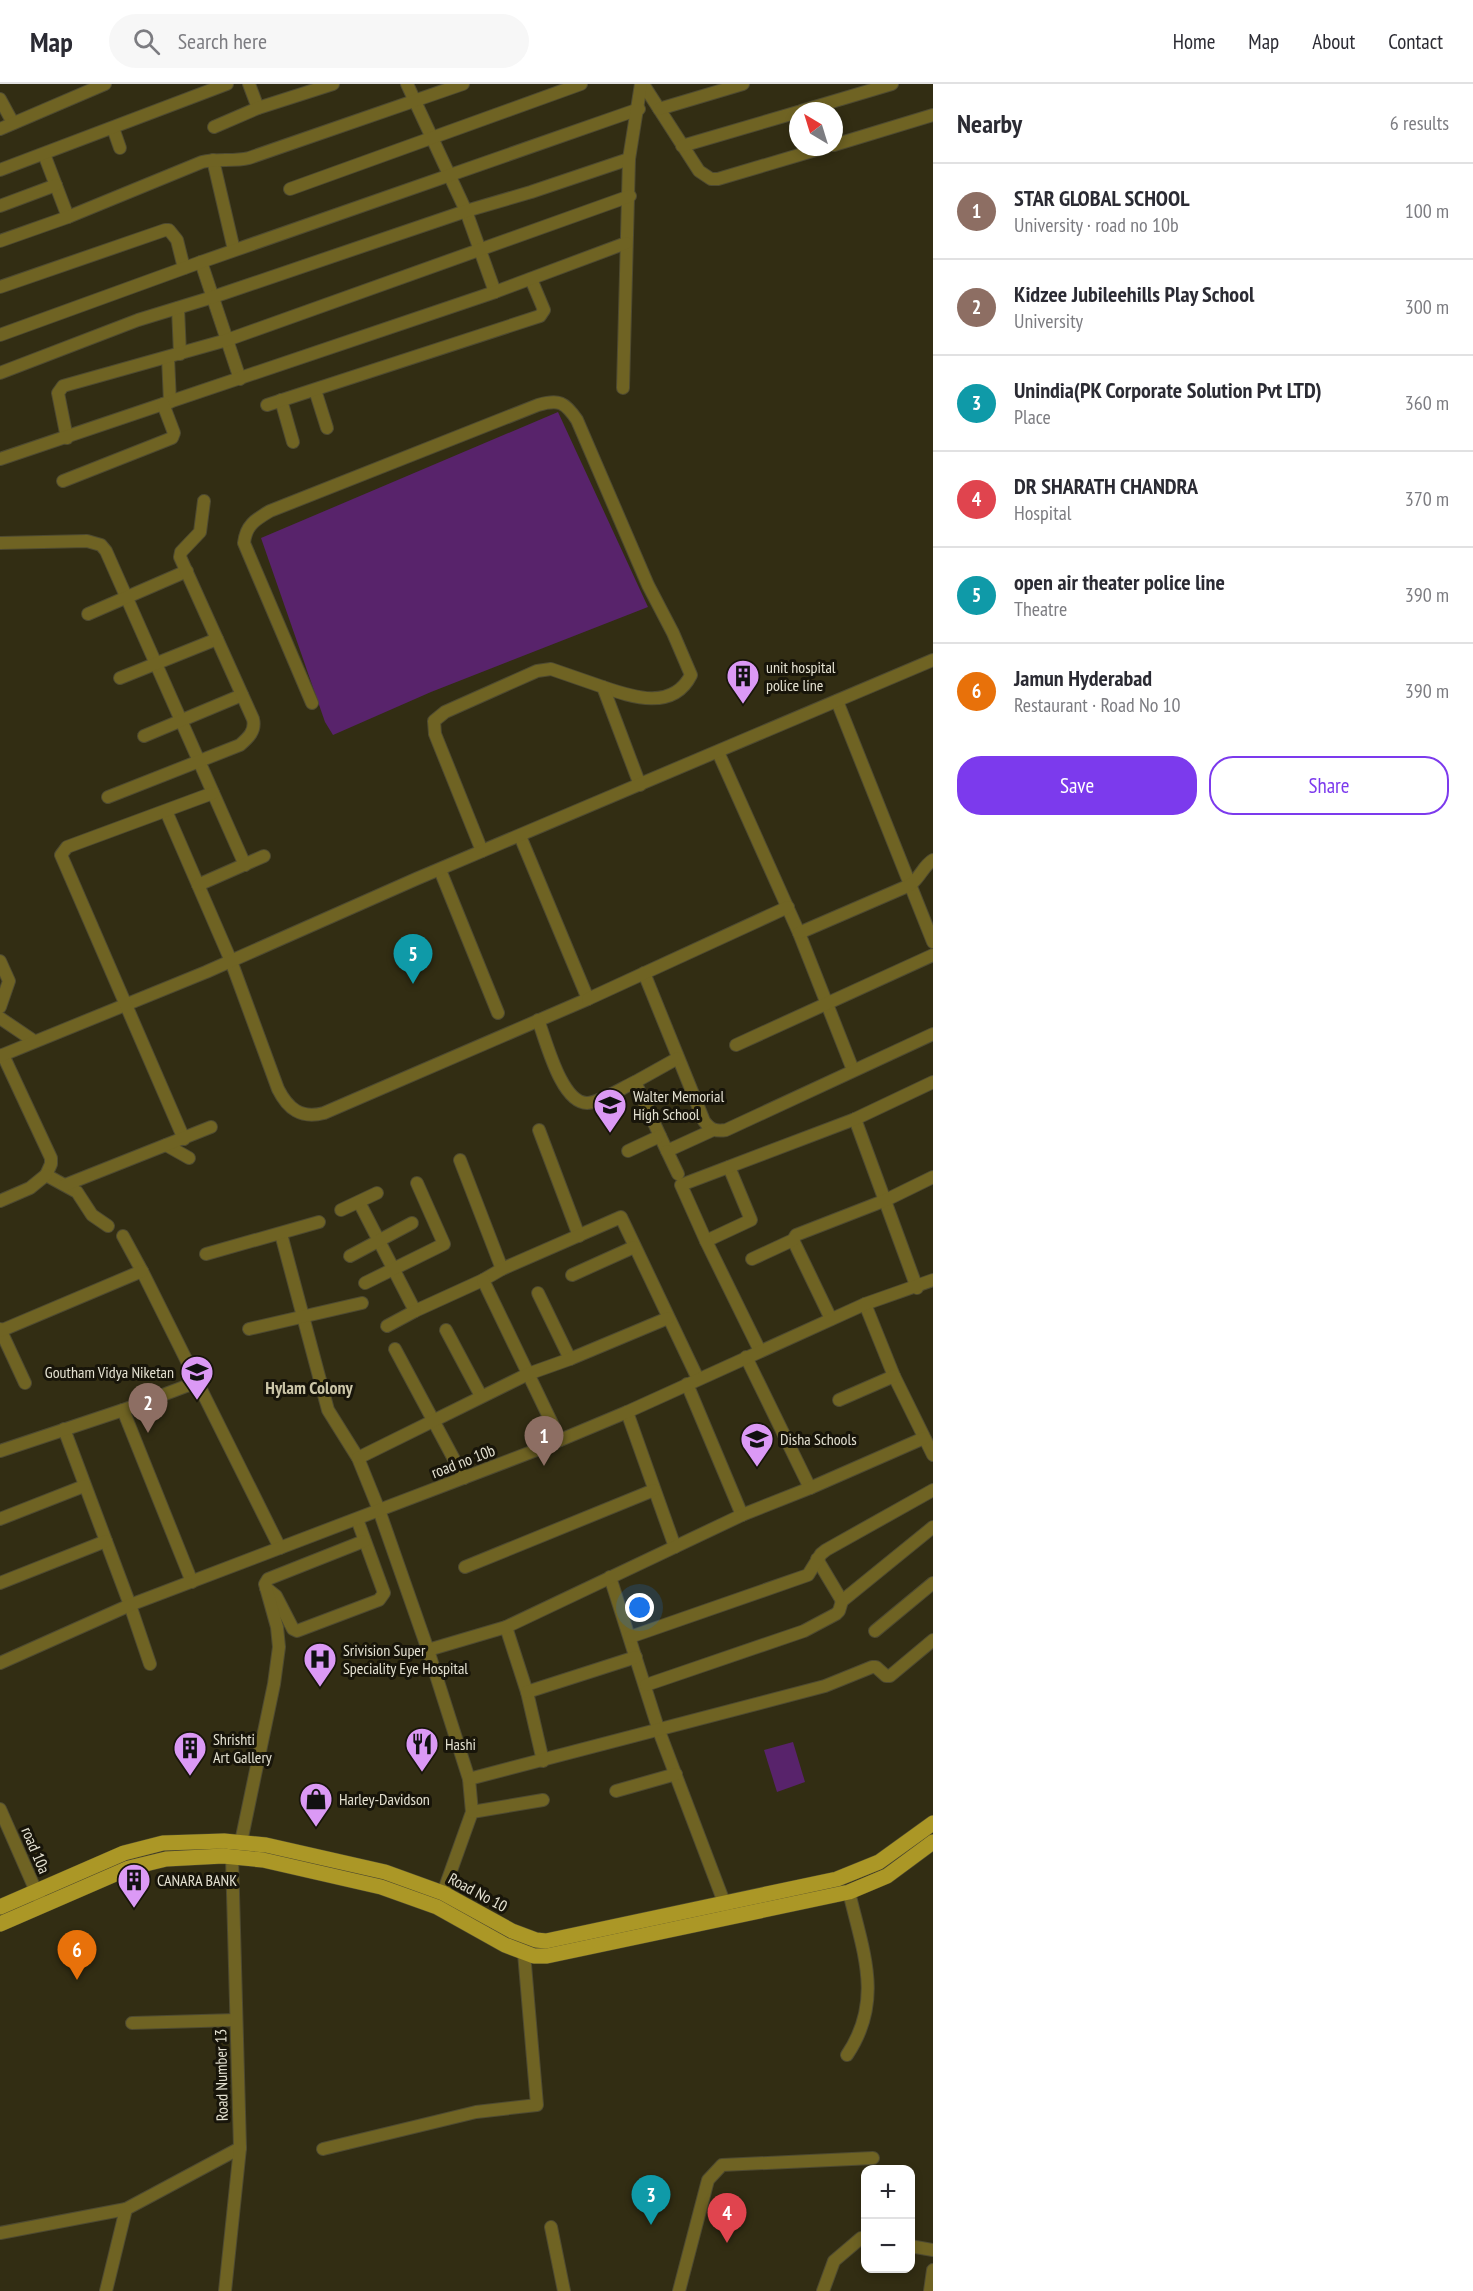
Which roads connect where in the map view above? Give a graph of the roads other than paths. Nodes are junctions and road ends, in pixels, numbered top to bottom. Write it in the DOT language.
graph roads {
  1 [pos="105,84"];
  2 [pos="249,84"];
  3 [pos="333,84"];
  4 [pos="407,84"];
  5 [pos="463,84"];
  6 [pos="582,84"];
  7 [pos="743,84"];
  8 [pos="892,84"];
  9 [pos="223,85"];
  10 [pos="645,85"];
  11 [pos="0,99"];
  12 [pos="414,101"];
  13 [pos="830,102"];
  14 [pos="258,108"];
  15 [pos="639,109"];
  16 [pos="659,109"];
  17 [pos="789,114"];
  18 [pos="933,115"];
  19 [pos="13,123"];
  20 [pos="214,127"];
  21 [pos="113,128"];
  22 [pos="0,129"];
  23 [pos="432,136"];
  24 [pos="843,141"];
  25 [pos="682,146"];
  26 [pos="120,148"];
  27 [pos="44,154"];
  28 [pos="796,156"];
  29 [pos="629,159"];
  30 [pos="213,160"];
  31 [pos="0,170"];
  32 [pos="448,175"];
  33 [pos="56,185"];
  34 [pos="290,189"];
  35 [pos="630,196"];
  36 [pos="0,206"];
  37 [pos="466,211"];
  38 [pos="68,217"];
  39 [pos="0,241"];
  40 [pos="626,243"];
  41 [pos="479,249"];
  42 [pos="234,250"];
  43 [pos="201,262"];
  44 [pos="183,268"];
  45 [pos="531,279"];
  46 [pos="0,287"];
  47 [pos="495,292"];
  48 [pos="213,297"];
  49 [pos="178,308"];
  50 [pos="0,335"];
  51 [pos="227,340"];
  52 [pos="174,356"];
  53 [pos="0,373"];
  54 [pos="240,379"];
  55 [pos="623,387"];
  56 [pos="315,390"];
  57 [pos="281,400"];
  58 [pos="167,403"];
  59 [pos="267,405"];
  60 [pos="327,428"];
  61 [pos="67,438"];
  62 [pos="293,442"];
  63 [pos="0,459"];
  64 [pos="63,481"];
  65 [pos="204,501"];
  66 [pos="0,543"];
  67 [pos="187,571"];
  68 [pos="128,597"];
  69 [pos="88,614"];
  70 [pos="217,639"];
  71 [pos="156,663"];
  72 [pos="931,665"];
  73 [pos="120,678"];
  74 [pos="603,687"];
  75 [pos="242,695"];
  76 [pos="837,701"];
  77 [pos="312,703"];
  78 [pos="182,721"];
  79 [pos="144,736"];
  80 [pos="718,752"];
  81 [pos="200,762"];
  82 [pos="640,784"];
  83 [pos="213,793"];
  84 [pos="108,797"];
  85 [pos="166,811"];
  86 [pos="520,836"];
  87 [pos="482,851"];
  88 [pos="264,856"];
  89 [pos="933,860"];
  90 [pos="245,865"];
  91 [pos="440,870"];
  92 [pos="198,885"];
  93 [pos="910,885"];
  94 [pos="788,907"];
  95 [pos="800,933"];
  96 [pos="933,942"];
  97 [pos="933,955"];
  98 [pos="0,961"];
  99 [pos="231,961"];
  100 [pos="644,973"];
  101 [pos="588,999"];
  102 [pos="126,1004"];
  103 [pos="827,1005"];
  104 [pos="0,1007"];
  105 [pos="498,1013"];
  106 [pos="0,1018"];
  107 [pos="538,1020"];
  108 [pos="933,1034"];
  109 [pos="34,1041"];
  110 [pos="736,1045"];
  111 [pos="2,1055"];
  112 [pos="678,1058"];
  113 [pos="852,1070"];
  114 [pos="634,1082"];
  115 [pos="933,1082"];
  116 [pos="855,1119"];
  117 [pos="211,1127"];
  118 [pos="539,1130"];
  119 [pos="713,1130"];
  120 [pos="660,1136"];
  121 [pos="183,1139"];
  122 [pos="166,1146"];
  123 [pos="628,1151"];
  124 [pos="667,1151"];
  125 [pos="189,1158"];
  126 [pos="460,1160"];
  127 [pos="729,1167"];
  128 [pos="678,1174"];
  129 [pos="46,1175"];
  130 [pos="933,1177"];
  131 [pos="417,1183"];
  132 [pos="65,1185"];
  133 [pos="377,1193"];
  134 [pos="886,1200"];
  135 [pos="0,1202"];
  136 [pos="360,1202"];
  137 [pos="341,1210"];
  138 [pos="320,1222"];
  139 [pos="412,1223"];
  140 [pos="108,1226"];
  141 [pos="281,1234"];
  142 [pos="123,1236"];
  143 [pos="579,1236"];
  144 [pos="380,1240"];
  145 [pos="794,1240"];
  146 [pos="706,1241"];
  147 [pos="634,1247"];
  148 [pos="206,1254"];
  149 [pos="350,1256"];
  150 [pos="752,1259"];
  151 [pos="394,1269"];
  152 [pos="502,1269"];
  153 [pos="142,1271"];
  154 [pos="572,1275"];
  155 [pos="483,1280"];
  156 [pos="933,1280"];
  157 [pos="364,1283"];
  158 [pos="916,1287"];
  159 [pos="538,1293"];
  160 [pos="362,1303"];
  161 [pos="865,1304"];
  162 [pos="415,1311"];
  163 [pos="303,1318"];
  164 [pos="668,1318"];
  165 [pos="831,1319"];
  166 [pos="387,1326"];
  167 [pos="249,1329"];
  168 [pos="0,1330"];
  169 [pos="446,1330"];
  170 [pos="395,1349"];
  171 [pos="760,1351"];
  172 [pos="746,1357"];
  173 [pos="570,1359"];
  174 [pos="528,1374"];
  175 [pos="894,1376"];
  176 [pos="197,1382"];
  177 [pos="693,1382"];
  178 [pos="25,1383"];
  179 [pos="481,1396"];
  180 [pos="839,1400"];
  181 [pos="123,1410"];
  182 [pos="627,1412"];
  183 [pos="434,1421"];
  184 [pos="64,1429"];
  185 [pos="924,1438"];
  186 [pos="560,1440"];
  187 [pos="0,1451"];
  188 [pos="933,1455"];
  189 [pos="358,1458"];
  190 [pos="464,1478"];
  191 [pos="84,1486"];
  192 [pos="810,1488"];
  193 [pos="654,1490"];
  194 [pos="933,1490"];
  195 [pos="379,1510"];
  196 [pos="742,1515"];
  197 [pos="0,1519"];
  198 [pos="357,1519"];
  199 [pos="933,1527"];
  200 [pos="106,1541"];
  201 [pos="364,1541"];
  202 [pos="675,1547"];
  203 [pos="280,1548"];
  204 [pos="817,1559"];
  205 [pos="465,1567"];
  206 [pos="610,1577"];
  207 [pos="192,1582"];
  208 [pos="0,1583"];
  209 [pos="933,1583"];
  210 [pos="265,1587"];
  211 [pos="842,1601"];
  212 [pos="130,1605"];
  213 [pos="506,1627"];
  214 [pos="875,1631"];
  215 [pos="630,1637"];
  216 [pos="933,1640"];
  217 [pos="428,1650"];
  218 [pos="636,1657"];
  219 [pos="0,1663"];
  220 [pos="150,1664"];
  221 [pos="646,1685"];
  222 [pos="527,1692"];
  223 [pos="659,1731"];
  224 [pos="543,1761"];
  225 [pos="676,1774"];
  226 [pos="469,1779"];
  227 [pos="616,1791"];
  228 [pos="543,1800"];
  229 [pos="0,1809"];
  230 [pos="472,1812"];
  231 [pos="933,1823"];
  232 [pos="241,1842"];
  233 [pos="933,1842"];
  234 [pos="232,1857"];
  235 [pos="849,1892"];
  236 [pos="443,1893"];
  237 [pos="39,1898"];
  238 [pos="724,1904"];
  239 [pos="0,1907"];
  240 [pos="730,1918"];
  241 [pos="0,1924"];
  242 [pos="524,1953"];
  243 [pos="236,2020"];
  244 [pos="132,2024"];
  245 [pos="847,2055"];
  246 [pos="240,2148"];
  247 [pos="323,2149"];
  248 [pos="873,2158"];
  249 [pos="126,2209"];
  250 [pos="551,2227"];
  251 [pos="0,2233"];
  252 [pos="861,2238"];
  253 [pos="915,2247"];
  254 [pos="933,2250"];
  255 [pos="933,2270"];
  256 [pos="106,2291"];
  257 [pos="225,2291"];
  258 [pos="564,2291"];
  259 [pos="679,2291"];
  260 [pos="823,2291"];
  261 [pos="930,2291"];
  1 -- 19 [label="street"];
  2 -- 14 [label="street"];
  3 -- 14 [label="street"];
  4 -- 12 [label="street"];
  5 -- 12 [label="street"];
  6 -- 23 [label="street"];
  7 -- 16 [label="street"];
  8 -- 13 [label="street"];
  9 -- 21 [label="street"];
  10 -- 15 [label="street"];
  10 -- 16 [label="street"];
  11 -- 19 [label="street"];
  12 -- 23 [label="street"];
  12 -- 30 [label="street"];
  14 -- 20 [label="street"];
  15 -- 29 [label="street"];
  15 -- 32 [label="street"];
  16 -- 25 [label="street"];
  17 -- 25 [label="street"];
  18 -- 24 [label="street"];
  19 -- 22 [label="street"];
  21 -- 26 [label="street"];
  21 -- 27 [label="street"];
  23 -- 32 [label="street"];
  23 -- 34 [label="street"];
  25 -- 28 [label="street"];
  27 -- 31 [label="street"];
  27 -- 33 [label="street"];
  29 -- 35 [label="street"];
  29 -- 37 [label="street"];
  30 -- 38 [label="street"];
  30 -- 42 [label="street"];
  32 -- 37 [label="street"];
  32 -- 42 [label="street"];
  33 -- 36 [label="street"];
  33 -- 38 [label="street"];
  35 -- 40 [label="street"];
  35 -- 41 [label="street"];
  37 -- 41 [label="street"];
  37 -- 48 [label="street"];
  38 -- 39 [label="street"];
  40 -- 45 [label="street"];
  40 -- 55 [label="street"];
  41 -- 47 [label="street"];
  41 -- 51 [label="street"];
  42 -- 43 [label="street"];
  43 -- 44 [label="street"];
  43 -- 48 [label="street"];
  44 -- 46 [label="street"];
  44 -- 50 [label="street"];
  45 -- 47 [label="street"];
  45 -- 56 [label="street"];
  47 -- 54 [label="street"];
  48 -- 49 [label="street"];
  48 -- 51 [label="street"];
  49 -- 52 [label="street"];
  49 -- 53 [label="street"];
  51 -- 52 [label="street"];
  51 -- 54 [label="street"];
  52 -- 58 [label="street"];
  52 -- 61 [label="street"];
  54 -- 58 [label="street"];
  56 -- 57 [label="street"];
  56 -- 60 [label="street"];
  57 -- 59 [label="street"];
  57 -- 62 [label="street"];
  58 -- 61 [label="street"];
  58 -- 64 [label="street"];
  61 -- 63 [label="street"];
  65 -- 67 [label="street"];
  66 -- 68 [label="street"];
  67 -- 68 [label="street"];
  67 -- 70 [label="street"];
  68 -- 69 [label="street"];
  68 -- 71 [label="street"];
  70 -- 71 [label="street"];
  70 -- 75 [label="street"];
  71 -- 73 [label="street"];
  71 -- 78 [label="street"];
  72 -- 76 [label="street"];
  74 -- 77 [label="street"];
  74 -- 82 [label="street"];
  74 -- 87 [label="street"];
  75 -- 78 [label="street"];
  75 -- 81 [label="street"];
  76 -- 80 [label="street"];
  76 -- 93 [label="street"];
  78 -- 79 [label="street"];
  78 -- 81 [label="street"];
  80 -- 82 [label="street"];
  80 -- 94 [label="street"];
  81 -- 83 [label="street"];
  81 -- 84 [label="street"];
  82 -- 86 [label="street"];
  83 -- 85 [label="street"];
  83 -- 90 [label="street"];
  85 -- 92 [label="street"];
  85 -- 102 [label="street"];
  86 -- 87 [label="street"];
  86 -- 101 [label="street"];
  87 -- 91 [label="street"];
  88 -- 90 [label="street"];
  89 -- 93 [label="street"];
  90 -- 92 [label="street"];
  91 -- 99 [label="street"];
  91 -- 105 [label="street"];
  92 -- 99 [label="street"];
  93 -- 95 [label="street"];
  93 -- 96 [label="street"];
  94 -- 95 [label="street"];
  94 -- 100 [label="street"];
  95 -- 103 [label="street"];
  97 -- 103 [label="street"];
  98 -- 104 [label="street"];
  99 -- 102 [label="street"];
  99 -- 107 [label="street"];
  100 -- 101 [label="street"];
  100 -- 112 [label="street"];
  101 -- 107 [label="street"];
  102 -- 109 [label="street"];
  102 -- 121 [label="street"];
  103 -- 110 [label="street"];
  103 -- 113 [label="street"];
  106 -- 109 [label="street"];
  107 -- 114 [label="street"];
  108 -- 113 [label="street"];
  109 -- 111 [label="street"];
  111 -- 129 [label="street"];
  112 -- 114 [label="street"];
  112 -- 119 [label="street"];
  113 -- 119 [label="street"];
  114 -- 120 [label="street"];
  115 -- 116 [label="street"];
  116 -- 127 [label="street"];
  116 -- 134 [label="street"];
  117 -- 121 [label="street"];
  118 -- 143 [label="street"];
  119 -- 124 [label="street"];
  120 -- 123 [label="street"];
  120 -- 124 [label="street"];
  121 -- 122 [label="street"];
  122 -- 125 [label="street"];
  122 -- 132 [label="street"];
  124 -- 128 [label="street"];
  126 -- 152 [label="street"];
  127 -- 146 [label="street"];
  127 -- 146 [label="street"];
  129 -- 132 [label="street"];
  129 -- 135 [label="street"];
  130 -- 134 [label="street"];
  131 -- 151 [label="street"];
  132 -- 140 [label="street"];
  133 -- 136 [label="street"];
  134 -- 145 [label="street"];
  134 -- 158 [label="street"];
  136 -- 137 [label="street"];
  136 -- 144 [label="street"];
  138 -- 141 [label="street"];
  139 -- 144 [label="street"];
  141 -- 148 [label="street"];
  141 -- 163 [label="street"];
  142 -- 153 [label="street"];
  143 -- 147 [label="street"];
  143 -- 152 [label="street"];
  144 -- 149 [label="street"];
  144 -- 151 [label="street"];
  145 -- 150 [label="street"];
  145 -- 165 [label="street"];
  146 -- 171 [label="street"];
  147 -- 154 [label="street"];
  147 -- 164 [label="street"];
  151 -- 157 [label="street"];
  151 -- 162 [label="street"];
  152 -- 155 [label="street"];
  153 -- 168 [label="street"];
  153 -- 176 [label="street"];
  155 -- 162 [label="street"];
  155 -- 174 [label="street"];
  156 -- 158 [label="street, road no 10b"];
  158 -- 161 [label="street, road no 10b"];
  159 -- 173 [label="street"];
  160 -- 163 [label="street"];
  161 -- 165 [label="street, road no 10b"];
  161 -- 175 [label="street"];
  162 -- 166 [label="street"];
  163 -- 167 [label="street"];
  163 -- 189 [label="street"];
  164 -- 173 [label="street"];
  164 -- 177 [label="street"];
  165 -- 171 [label="street, road no 10b"];
  168 -- 178 [label="street"];
  169 -- 179 [label="street"];
  170 -- 183 [label="street"];
  171 -- 172 [label="street, road no 10b"];
  172 -- 177 [label="street, road no 10b"];
  172 -- 192 [label="street"];
  173 -- 174 [label="street"];
  174 -- 179 [label="street"];
  174 -- 186 [label="street"];
  175 -- 180 [label="street"];
  175 -- 185 [label="street"];
  176 -- 181 [label="street"];
  176 -- 203 [label="street"];
  177 -- 182 [label="street, road no 10b"];
  177 -- 196 [label="street"];
  179 -- 183 [label="street"];
  181 -- 184 [label="street"];
  181 -- 207 [label="street"];
  182 -- 186 [label="street, road no 10b"];
  182 -- 193 [label="street"];
  183 -- 189 [label="street"];
  183 -- 190 [label="street"];
  184 -- 187 [label="street"];
  184 -- 191 [label="street"];
  185 -- 188 [label="street"];
  185 -- 192 [label="street"];
  186 -- 190 [label="street, road no 10b"];
  189 -- 195 [label="street"];
  190 -- 195 [label="street, road no 10b"];
  191 -- 197 [label="street"];
  191 -- 200 [label="street"];
  192 -- 196 [label="street"];
  193 -- 202 [label="street"];
  193 -- 205 [label="street"];
  194 -- 204 [label="street"];
  195 -- 198 [label="street, road no 10b"];
  195 -- 217 [label="street"];
  196 -- 202 [label="street"];
  198 -- 201 [label="street"];
  198 -- 203 [label="street, road no 10b"];
  199 -- 211 [label="street"];
  200 -- 208 [label="street"];
  200 -- 212 [label="street"];
  201 -- 210 [label="street"];
  201 -- 210 [label="street"];
  202 -- 206 [label="street"];
  203 -- 207 [label="street, road no 10b"];
  204 -- 211 [label="street"];
  204 -- 215 [label="street"];
  206 -- 213 [label="street"];
  206 -- 215 [label="street"];
  207 -- 212 [label="street, road no 10b"];
  209 -- 214 [label="street"];
  210 -- 232 [label="street"];
  211 -- 221 [label="street"];
  212 -- 219 [label="street, road no 10b"];
  212 -- 220 [label="street"];
  213 -- 217 [label="street"];
  213 -- 222 [label="street"];
  215 -- 218 [label="street"];
  216 -- 223 [label="street"];
  217 -- 226 [label="street"];
  218 -- 221 [label="street"];
  218 -- 222 [label="street"];
  221 -- 223 [label="street"];
  222 -- 224 [label="street"];
  223 -- 224 [label="street"];
  223 -- 225 [label="street"];
  224 -- 226 [label="street"];
  225 -- 227 [label="street"];
  225 -- 238 [label="street"];
  226 -- 230 [label="street"];
  228 -- 230 [label="street"];
  229 -- 237 [label="street, road 10a"];
  230 -- 236 [label="street"];
  231 -- 238 [label="main road, Road No 10"];
  232 -- 236 [label="main road, Road No 10"];
  232 -- 237 [label="main road, Road No 10"];
  233 -- 235 [label="main road, Road No 10"];
  234 -- 237 [label="main road, Road No 10"];
  234 -- 242 [label="main road, Road No 10"];
  234 -- 243 [label="street, Road Number 13"];
  235 -- 240 [label="main road, Road No 10"];
  235 -- 245 [label="street"];
  236 -- 238 [label="main road, Road No 10"];
  237 -- 239 [label="main road, Road No 10"];
  237 -- 241 [label="main road, Road No 10"];
  238 -- 240 [label="street"];
  240 -- 242 [label="main road, Road No 10"];
  242 -- 247 [label="street"];
  243 -- 244 [label="street"];
  243 -- 246 [label="street, Road Number 13"];
  246 -- 249 [label="street"];
  246 -- 257 [label="street, Road Number 13"];
  248 -- 259 [label="street"];
  249 -- 251 [label="street"];
  249 -- 256 [label="street"];
  250 -- 258 [label="street"];
  252 -- 260 [label="street"];
  253 -- 254 [label="street"];
  255 -- 261 [label="street"];
}
